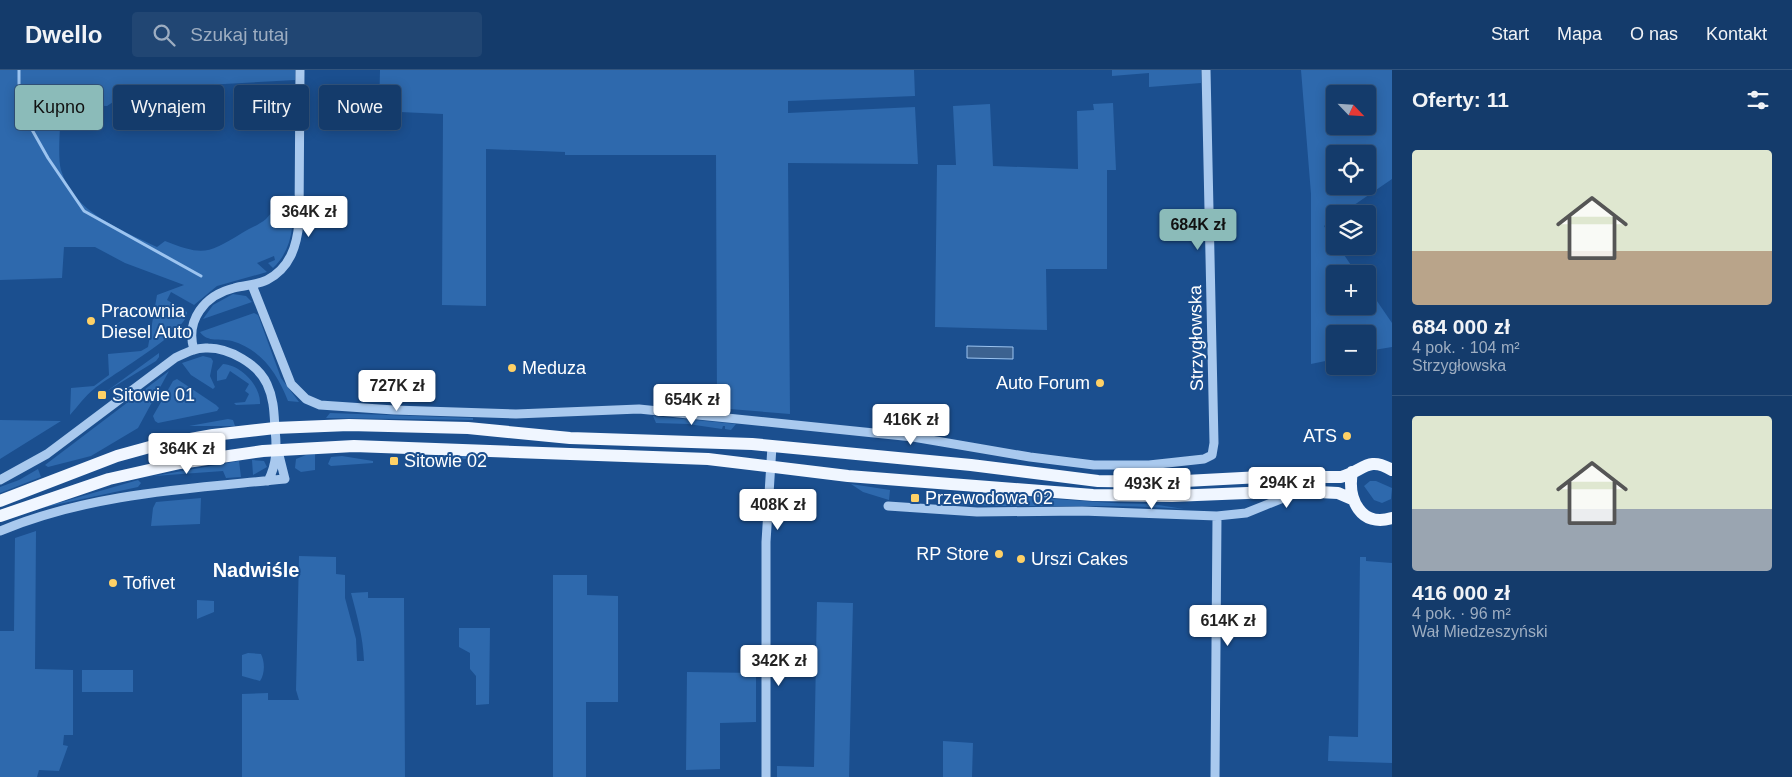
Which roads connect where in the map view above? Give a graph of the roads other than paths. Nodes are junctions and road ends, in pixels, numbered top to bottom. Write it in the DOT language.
graph roads {
  1 [pos="300,70"];
  2 [pos="1206,70"];
  3 [pos="252,285"];
  4 [pos="194,350"];
  5 [pos="275,428"];
  6 [pos="772,446"];
  7 [pos="277,450"];
  8 [pos="770,466"];
  9 [pos="1392,470"];
  10 [pos="1352,472"];
  11 [pos="0,480"];
  12 [pos="268,481"];
  13 [pos="1298,491"];
  14 [pos="1352,498"];
  15 [pos="0,501"];
  16 [pos="888,506"];
  17 [pos="0,516"];
  18 [pos="1217,516"];
  19 [pos="1392,518"];
  20 [pos="0,531"];
  21 [pos="766,777"];
  22 [pos="1215,777"];
  1 -- 3 [label="street"];
  2 -- 3 [label="street, Strzygłowska"];
  3 -- 4 [label="street"];
  4 -- 5 [label="street"];
  4 -- 11 [label="street"];
  5 -- 6 [label="main road"];
  5 -- 7 [label="street"];
  5 -- 15 [label="main road"];
  6 -- 8 [label="street"];
  6 -- 10 [label="main road"];
  7 -- 8 [label="main road"];
  7 -- 12 [label="street"];
  7 -- 12 [label="street"];
  7 -- 17 [label="main road"];
  8 -- 13 [label="main road"];
  8 -- 21 [label="street"];
  9 -- 10 [label="main road"];
  10 -- 14 [label="main road"];
  12 -- 20 [label="street"];
  13 -- 14 [label="main road"];
  13 -- 18 [label="street"];
  14 -- 19 [label="main road"];
  16 -- 18 [label="street"];
  18 -- 22 [label="street"];
}
